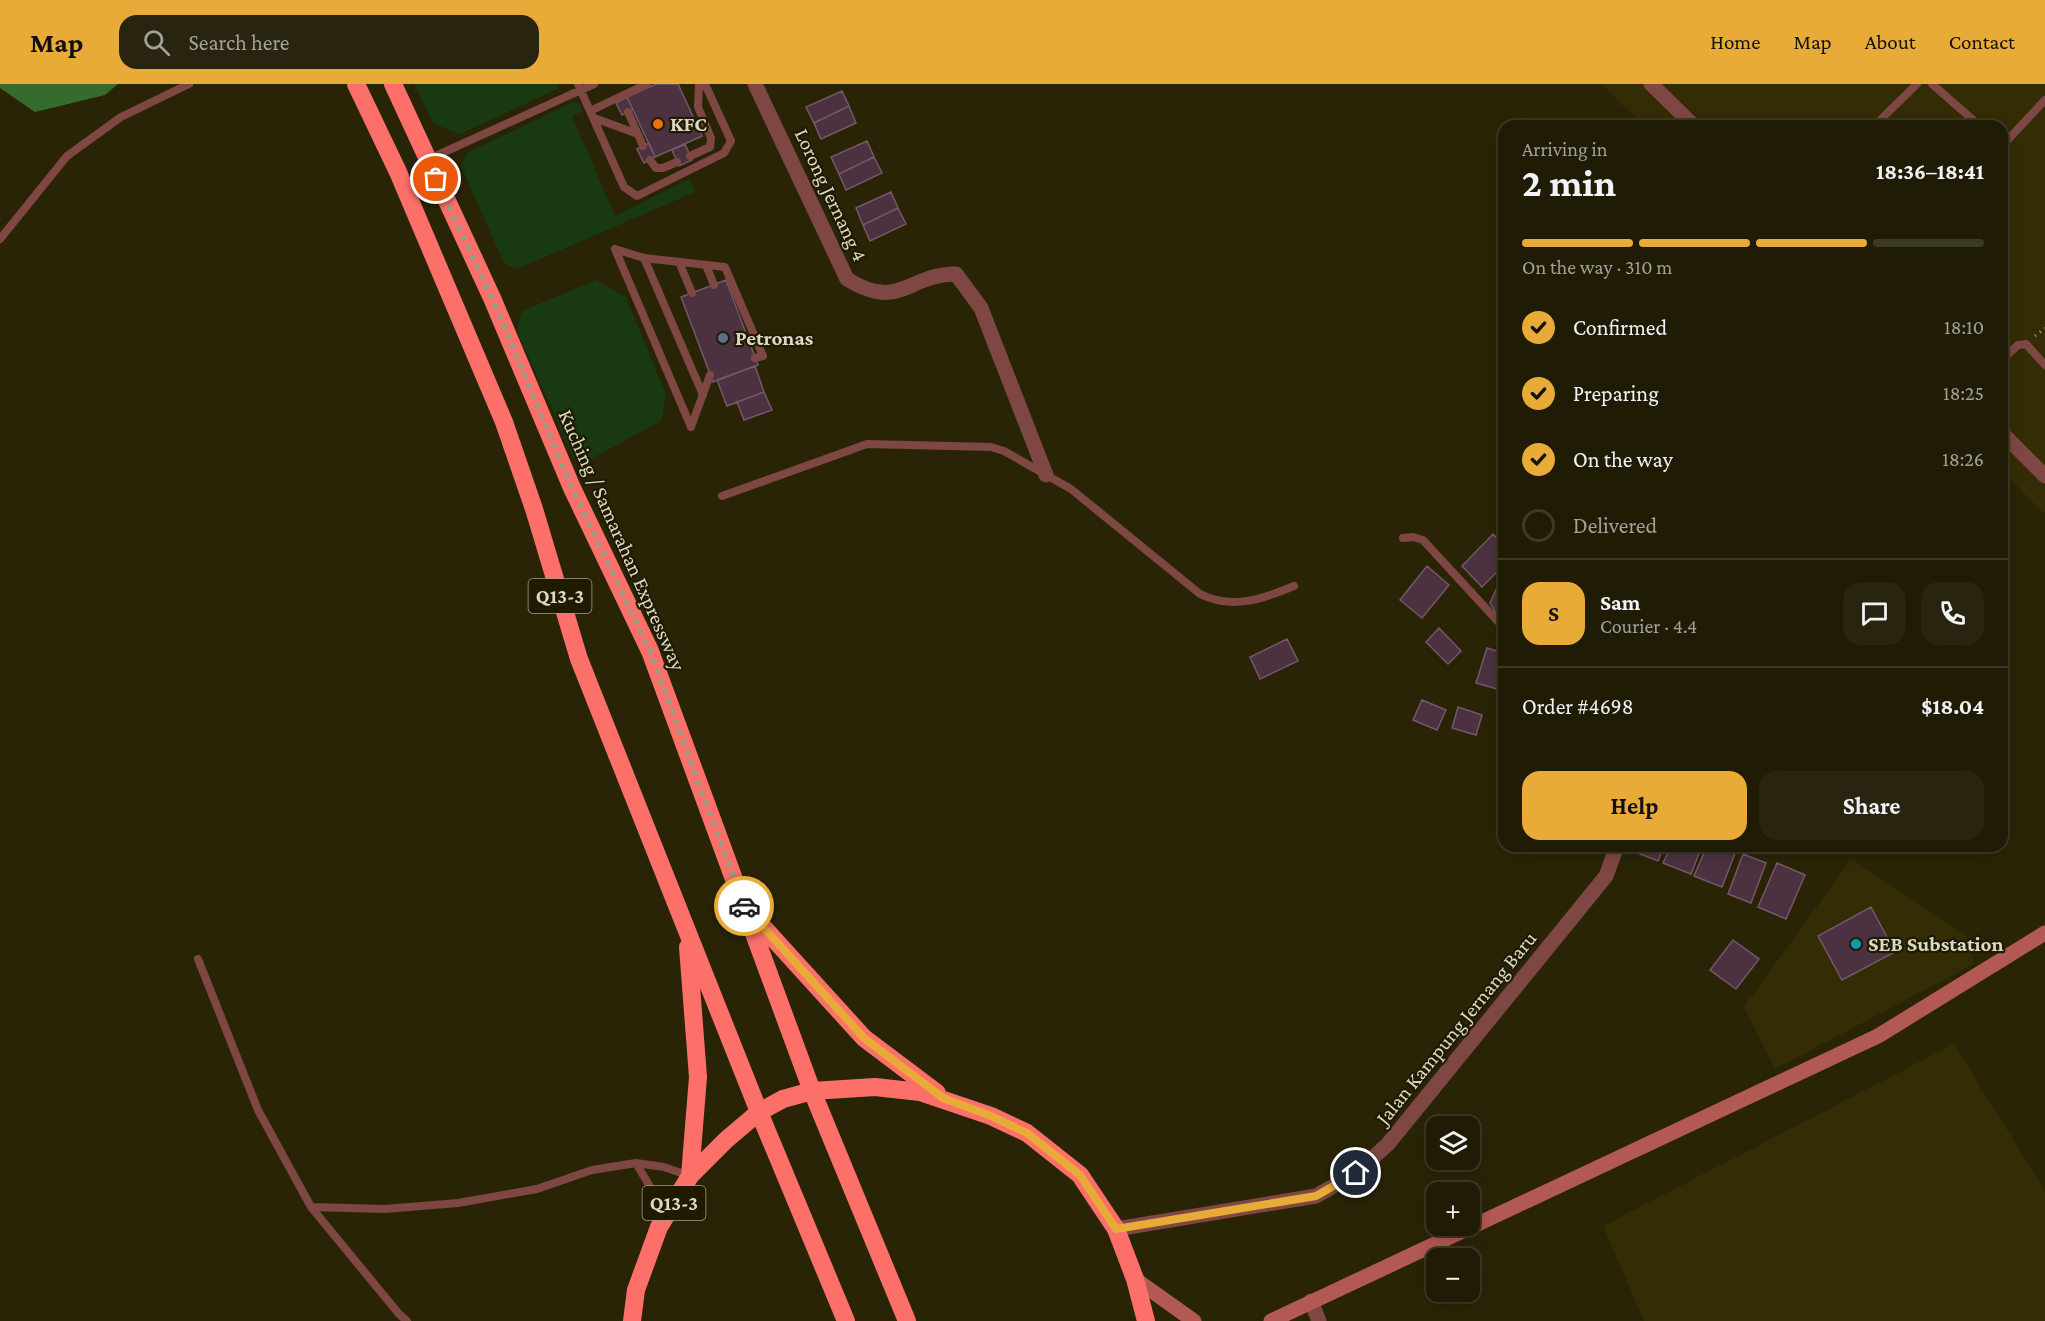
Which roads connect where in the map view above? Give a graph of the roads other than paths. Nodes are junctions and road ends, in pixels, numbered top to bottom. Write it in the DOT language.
graph roads {
  1 [pos="189,84"];
  2 [pos="356,84"];
  3 [pos="393,84"];
  4 [pos="594,84"];
  5 [pos="647,84"];
  6 [pos="699,84"];
  7 [pos="705,84"];
  8 [pos="756,84"];
  9 [pos="1651,84"];
  10 [pos="1917,84"];
  11 [pos="1932,84"];
  12 [pos="579,87"];
  13 [pos="2045,100"];
  14 [pos="628,112"];
  15 [pos="592,114"];
  16 [pos="1688,120"];
  17 [pos="1880,120"];
  18 [pos="1973,120"];
  19 [pos="638,134"];
  20 [pos="2008,141"];
  21 [pos="643,146"];
  22 [pos="690,156"];
  23 [pos="427,160"];
  24 [pos="650,160"];
  25 [pos="677,162"];
  26 [pos="4,225"];
  27 [pos="0,239"];
  28 [pos="644,258"];
  29 [pos="679,262"];
  30 [pos="706,265"];
  31 [pos="714,285"];
  32 [pos="692,293"];
  33 [pos="2008,354"];
  34 [pos="755,358"];
  35 [pos="2045,365"];
  36 [pos="710,375"];
  37 [pos="703,395"];
  38 [pos="2008,439"];
  39 [pos="1046,475"];
  40 [pos="2045,476"];
  41 [pos="722,496"];
  42 [pos="1403,538"];
  43 [pos="1294,586"];
  44 [pos="1498,621"];
  45 [pos="1615,852"];
  46 [pos="745,907"];
  47 [pos="686,929"];
  48 [pos="2045,933"];
  49 [pos="198,959"];
  50 [pos="812,1091"];
  51 [pos="943,1098"];
  52 [pos="759,1112"];
  53 [pos="636,1163"];
  54 [pos="690,1176"];
  55 [pos="311,1207"];
  56 [pos="659,1227"];
  57 [pos="1116,1229"];
  58 [pos="1135,1279"];
  59 [pos="1311,1301"];
  60 [pos="407,1321"];
  61 [pos="632,1321"];
  62 [pos="846,1321"];
  63 [pos="908,1321"];
  64 [pos="1146,1321"];
  65 [pos="1194,1321"];
  66 [pos="1271,1321"];
  67 [pos="1319,1321"];
  1 -- 26 [label="lane"];
  2 -- 47 [label="highway, Q13-3"];
  3 -- 23 [label="highway, Kuching / Samarahan Expressway / Q13-3"];
  4 -- 12 [label="lane"];
  5 -- 15 [label="lane"];
  6 -- 22 [label="lane"];
  7 -- 15 [label="lane"];
  8 -- 39 [label="street, Lorong Jernang 4"];
  9 -- 16 [label="street"];
  10 -- 17 [label="lane"];
  11 -- 18 [label="lane"];
  12 -- 15 [label="lane"];
  12 -- 23 [label="lane"];
  13 -- 20 [label="lane"];
  14 -- 19 [label="lane"];
  15 -- 19 [label="lane"];
  19 -- 21 [label="lane"];
  23 -- 46 [label="highway, Kuching / Samarahan Expressway / Q13-3"];
  24 -- 25 [label="lane"];
  26 -- 27 [label="lane"];
  28 -- 29 [label="lane"];
  28 -- 37 [label="lane"];
  28 -- 37 [label="lane"];
  29 -- 30 [label="lane"];
  29 -- 32 [label="lane"];
  30 -- 31 [label="lane"];
  30 -- 34 [label="lane"];
  33 -- 35 [label="lane"];
  36 -- 37 [label="lane"];
  38 -- 40 [label="street"];
  39 -- 41 [label="lane"];
  39 -- 43 [label="lane"];
  42 -- 44 [label="lane"];
  45 -- 57 [label="street, Jalan Kampung Jernang Baru"];
  46 -- 50 [label="highway, Kuching / Samarahan Expressway / Q13-3"];
  46 -- 51 [label="highway"];
  47 -- 52 [label="highway, Q13-3"];
  47 -- 54 [label="highway"];
  48 -- 59 [label="street"];
  49 -- 55 [label="lane"];
  50 -- 51 [label="highway, Q13-3"];
  50 -- 52 [label="highway, Q13-3"];
  50 -- 63 [label="highway, Kuching / Samarahan Expressway / Q13-3"];
  51 -- 57 [label="highway, Q13-3"];
  52 -- 54 [label="highway, Q13-3"];
  52 -- 62 [label="highway, Q13-3"];
  53 -- 54 [label="lane"];
  53 -- 55 [label="lane"];
  53 -- 56 [label="lane"];
  54 -- 56 [label="highway, Q13-3"];
  55 -- 60 [label="lane"];
  56 -- 61 [label="highway, Q13-3"];
  57 -- 58 [label="highway, Q13-3"];
  58 -- 64 [label="highway, Q13-3"];
  58 -- 65 [label="street"];
  59 -- 66 [label="street"];
  59 -- 67 [label="street"];
}
